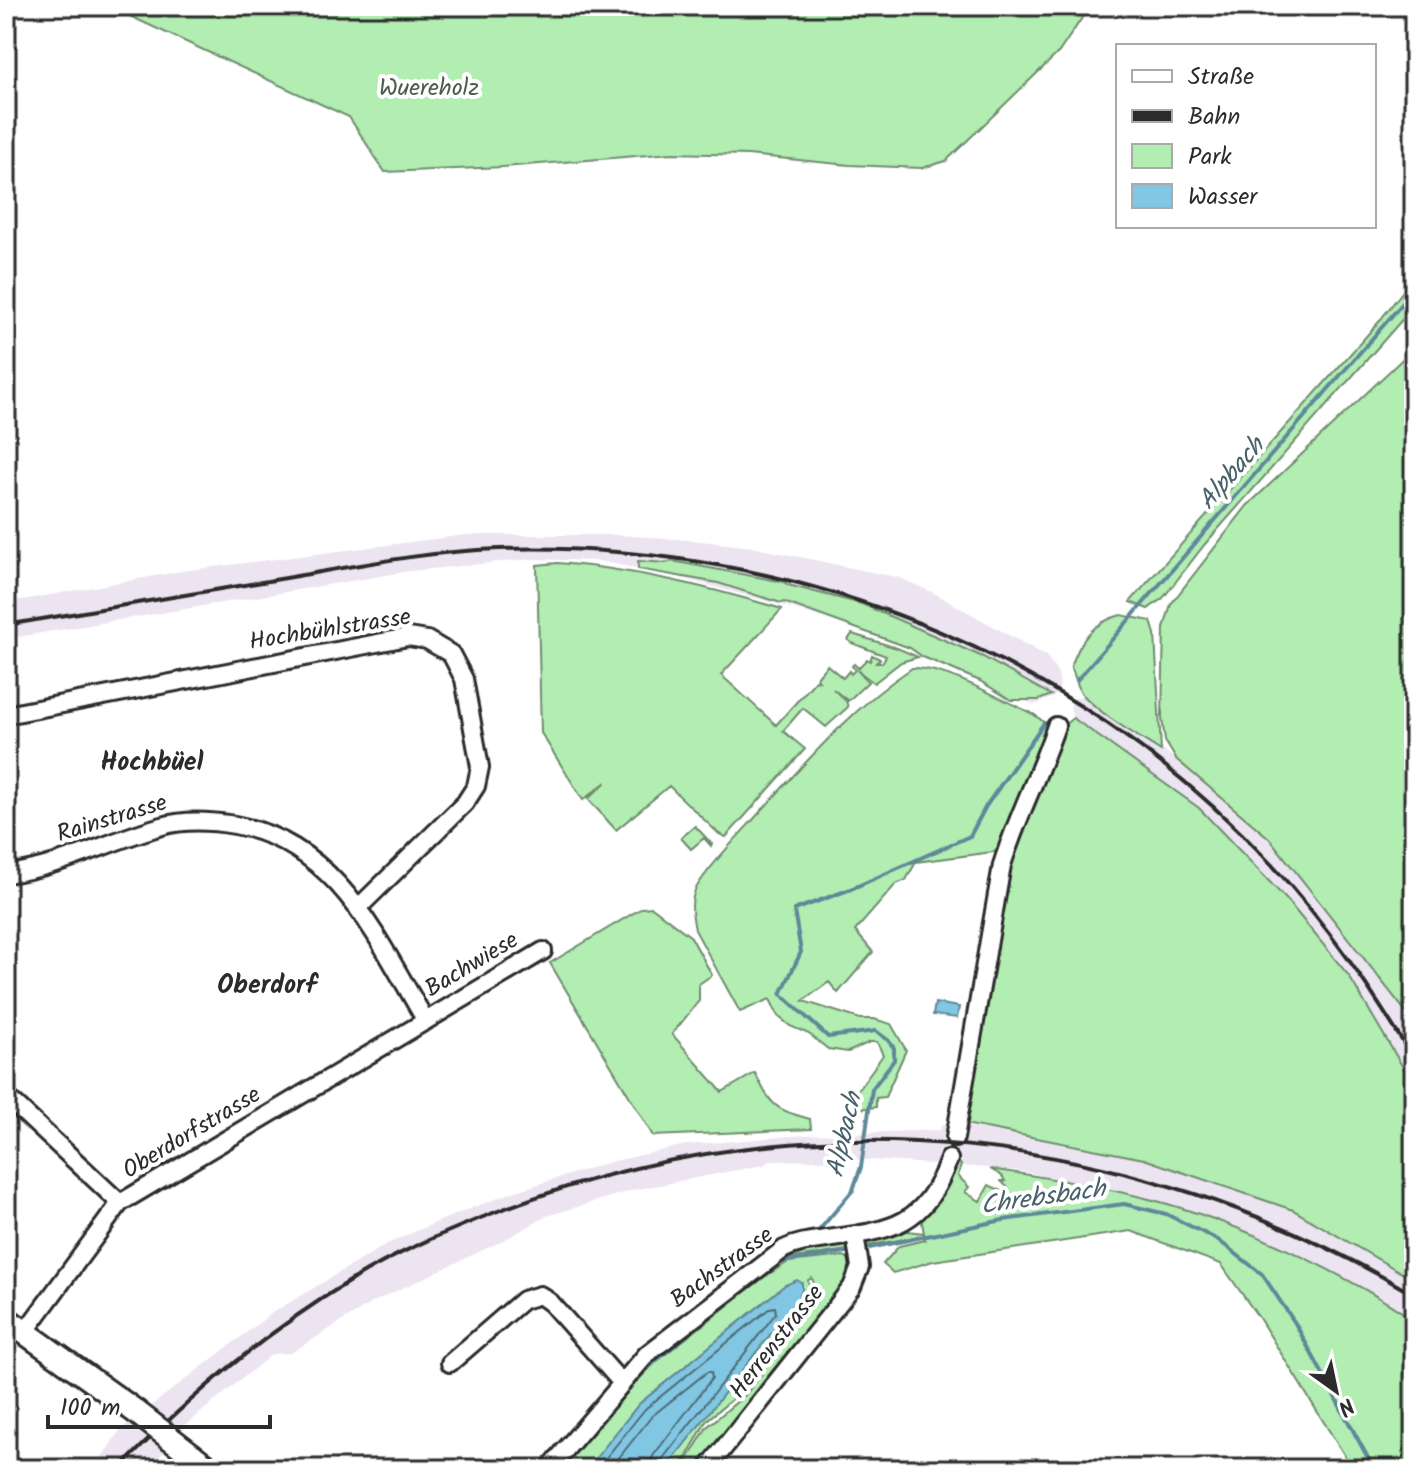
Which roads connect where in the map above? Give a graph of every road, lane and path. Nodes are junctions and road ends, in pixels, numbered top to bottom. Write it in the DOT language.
graph roads {
  1 [pos="6,715"];
  2 [pos="1056,726"];
  3 [pos="6,874"];
  4 [pos="358,908"];
  5 [pos="543,951"];
  6 [pos="426,1021"];
  7 [pos="6,1096"];
  8 [pos="955,1138"];
  9 [pos="949,1159"];
  10 [pos="120,1203"];
  11 [pos="857,1246"];
  12 [pos="15,1326"];
  13 [pos="450,1363"];
  14 [pos="621,1382"];
  15 [pos="201,1462"];
  16 [pos="549,1469"];
  17 [pos="707,1469"];
  1 -- 4 [label="street, Hochbühlstrasse"];
  2 -- 8 [label="street"];
  3 -- 4 [label="street, Rainstrasse"];
  4 -- 6 [label="street, Rainstrasse"];
  5 -- 6 [label="street, Bachwiese"];
  6 -- 10 [label="street, Oberdorfstrasse"];
  7 -- 10 [label="street"];
  9 -- 11 [label="street, Bachstrasse"];
  10 -- 12 [label="street, Oberdorfstrasse"];
  11 -- 14 [label="street, Bachstrasse"];
  11 -- 17 [label="street, Herrenstrasse"];
  12 -- 15 [label="street, bridge"];
  13 -- 14 [label="street"];
  14 -- 16 [label="street, Bachstrasse"];
}
